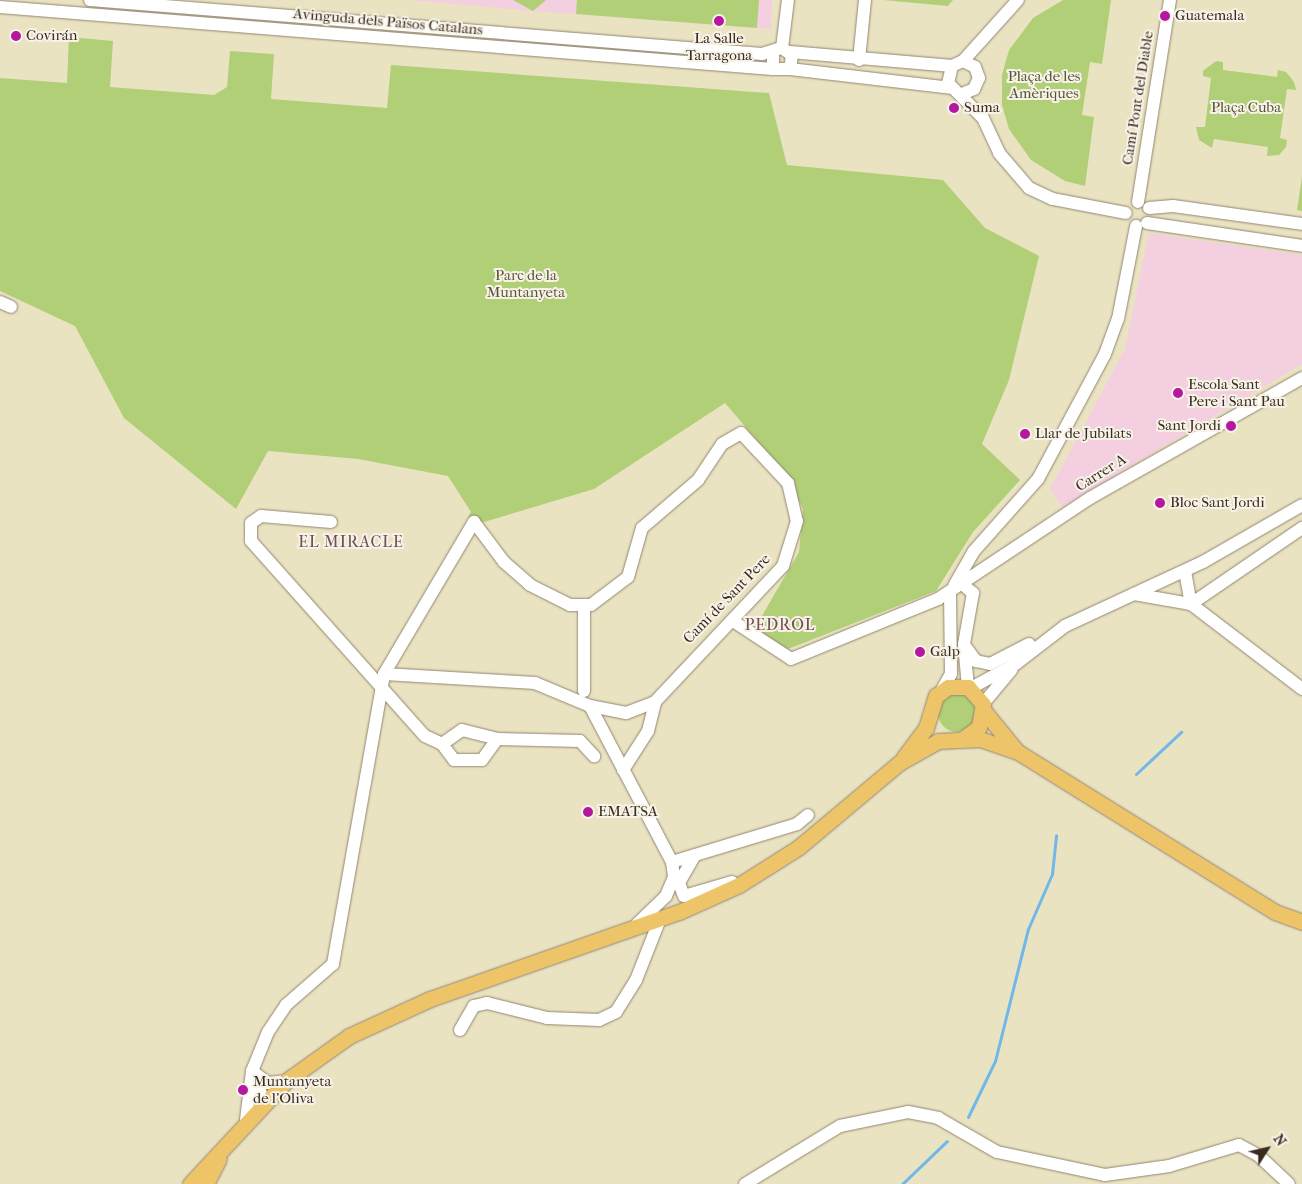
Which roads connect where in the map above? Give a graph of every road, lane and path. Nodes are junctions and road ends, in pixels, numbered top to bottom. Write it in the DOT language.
graph roads {
  1 [pos="90,0"];
  2 [pos="788,0"];
  3 [pos="865,0"];
  4 [pos="1018,0"];
  5 [pos="1170,0"];
  6 [pos="0,7"];
  7 [pos="782,50"];
  8 [pos="859,60"];
  9 [pos="958,64"];
  10 [pos="773,68"];
  11 [pos="790,69"];
  12 [pos="956,91"];
  13 [pos="1144,205"];
  14 [pos="1173,206"];
  15 [pos="1126,213"];
  16 [pos="1302,224"];
  17 [pos="1142,225"];
  18 [pos="1173,229"];
  19 [pos="1302,246"];
  20 [pos="1302,378"];
  21 [pos="1302,505"];
  22 [pos="331,522"];
  23 [pos="1302,528"];
  24 [pos="980,549"];
  25 [pos="1001,561"];
  26 [pos="1185,571"];
  27 [pos="974,576"];
  28 [pos="960,594"];
  29 [pos="1134,594"];
  30 [pos="1191,604"];
  31 [pos="584,605"];
  32 [pos="733,621"];
  33 [pos="1046,639"];
  34 [pos="964,644"];
  35 [pos="1017,663"];
  36 [pos="382,680"];
  37 [pos="969,688"];
  38 [pos="1302,689"];
  39 [pos="942,690"];
  40 [pos="584,691"];
  41 [pos="655,702"];
  42 [pos="590,706"];
  43 [pos="984,707"];
  44 [pos="931,712"];
  45 [pos="959,738"];
  46 [pos="497,739"];
  47 [pos="442,744"];
  48 [pos="1018,752"];
  49 [pos="594,756"];
  50 [pos="899,764"];
  51 [pos="623,770"];
  52 [pos="808,815"];
  53 [pos="694,855"];
  54 [pos="672,862"];
  55 [pos="765,870"];
  56 [pos="684,896"];
  57 [pos="664,899"];
  58 [pos="660,919"];
  59 [pos="1302,922"];
  60 [pos="632,929"];
  61 [pos="460,1030"];
  62 [pos="252,1071"];
  63 [pos="286,1081"];
  64 [pos="248,1092"];
  65 [pos="264,1101"];
  66 [pos="246,1120"];
  67 [pos="230,1138"];
  68 [pos="190,1184"];
  69 [pos="206,1184"];
  70 [pos="745,1184"];
  71 [pos="1289,1184"];
  1 -- 7 [label="street, Avinguda dels Països Catalans"];
  2 -- 7 [label="street"];
  3 -- 8 [label="street"];
  4 -- 9 [label="street"];
  5 -- 13 [label="street, Camí Pont del Diable"];
  6 -- 10 [label="street, Avinguda dels Països Catalans"];
  7 -- 8 [label="street, Avinguda dels Països Catalans"];
  7 -- 10 [label="street"];
  7 -- 11 [label="street"];
  8 -- 9 [label="street, Avinguda dels Països Catalans"];
  9 -- 12 [label="street"];
  9 -- 12 [label="street"];
  10 -- 11 [label="street, Avinguda dels Països Catalans"];
  11 -- 12 [label="street"];
  12 -- 15 [label="street"];
  13 -- 14 [label="street"];
  13 -- 15 [label="street"];
  13 -- 17 [label="street, Camí Pont del Diable"];
  14 -- 16 [label="street"];
  14 -- 18 [label="street"];
  15 -- 17 [label="street"];
  17 -- 18 [label="street"];
  17 -- 24 [label="street"];
  18 -- 19 [label="street"];
  20 -- 25 [label="street, Carrer A"];
  21 -- 26 [label="street"];
  22 -- 36 [label="street"];
  23 -- 30 [label="street"];
  24 -- 25 [label="street"];
  24 -- 27 [label="street"];
  24 -- 28 [label="street"];
  25 -- 27 [label="street, Carrer A"];
  25 -- 28 [label="street, Carrer A"];
  26 -- 29 [label="street"];
  26 -- 30 [label="street"];
  27 -- 28 [label="street"];
  28 -- 32 [label="street"];
  28 -- 34 [label="street"];
  28 -- 39 [label="street"];
  29 -- 30 [label="street"];
  29 -- 33 [label="street"];
  30 -- 38 [label="street"];
  31 -- 32 [label="street, Camí de Sant Pere"];
  31 -- 36 [label="street"];
  31 -- 40 [label="street"];
  32 -- 41 [label="street, Camí de Sant Pere"];
  33 -- 34 [label="street"];
  33 -- 35 [label="street"];
  34 -- 37 [label="street"];
  35 -- 37 [label="street"];
  35 -- 43 [label="street"];
  36 -- 42 [label="street, Camí de Sant Pere"];
  36 -- 47 [label="street"];
  36 -- 62 [label="street"];
  37 -- 39 [label="main road"];
  37 -- 43 [label="main road"];
  39 -- 44 [label="main road"];
  41 -- 42 [label="street, Camí de Sant Pere"];
  41 -- 51 [label="street, Camí de Sant Pere"];
  42 -- 51 [label="street"];
  43 -- 45 [label="main road"];
  43 -- 48 [label="main road"];
  44 -- 45 [label="main road"];
  44 -- 50 [label="main road"];
  45 -- 48 [label="main road"];
  45 -- 50 [label="main road"];
  46 -- 47 [label="street"];
  46 -- 47 [label="street"];
  46 -- 49 [label="street"];
  48 -- 59 [label="main road"];
  50 -- 55 [label="main road"];
  51 -- 54 [label="street"];
  52 -- 53 [label="street"];
  53 -- 54 [label="street"];
  53 -- 56 [label="street"];
  54 -- 57 [label="street"];
  55 -- 56 [label="street"];
  55 -- 58 [label="main road"];
  56 -- 57 [label="street"];
  57 -- 60 [label="street"];
  58 -- 60 [label="main road"];
  58 -- 61 [label="street"];
  60 -- 63 [label="main road"];
  62 -- 63 [label="street"];
  62 -- 64 [label="street"];
  62 -- 65 [label="street"];
  63 -- 65 [label="main road"];
  64 -- 65 [label="street"];
  64 -- 66 [label="street"];
  65 -- 66 [label="main road"];
  66 -- 67 [label="main road"];
  67 -- 68 [label="main road"];
  67 -- 69 [label="main road"];
  70 -- 71 [label="street"];
}
